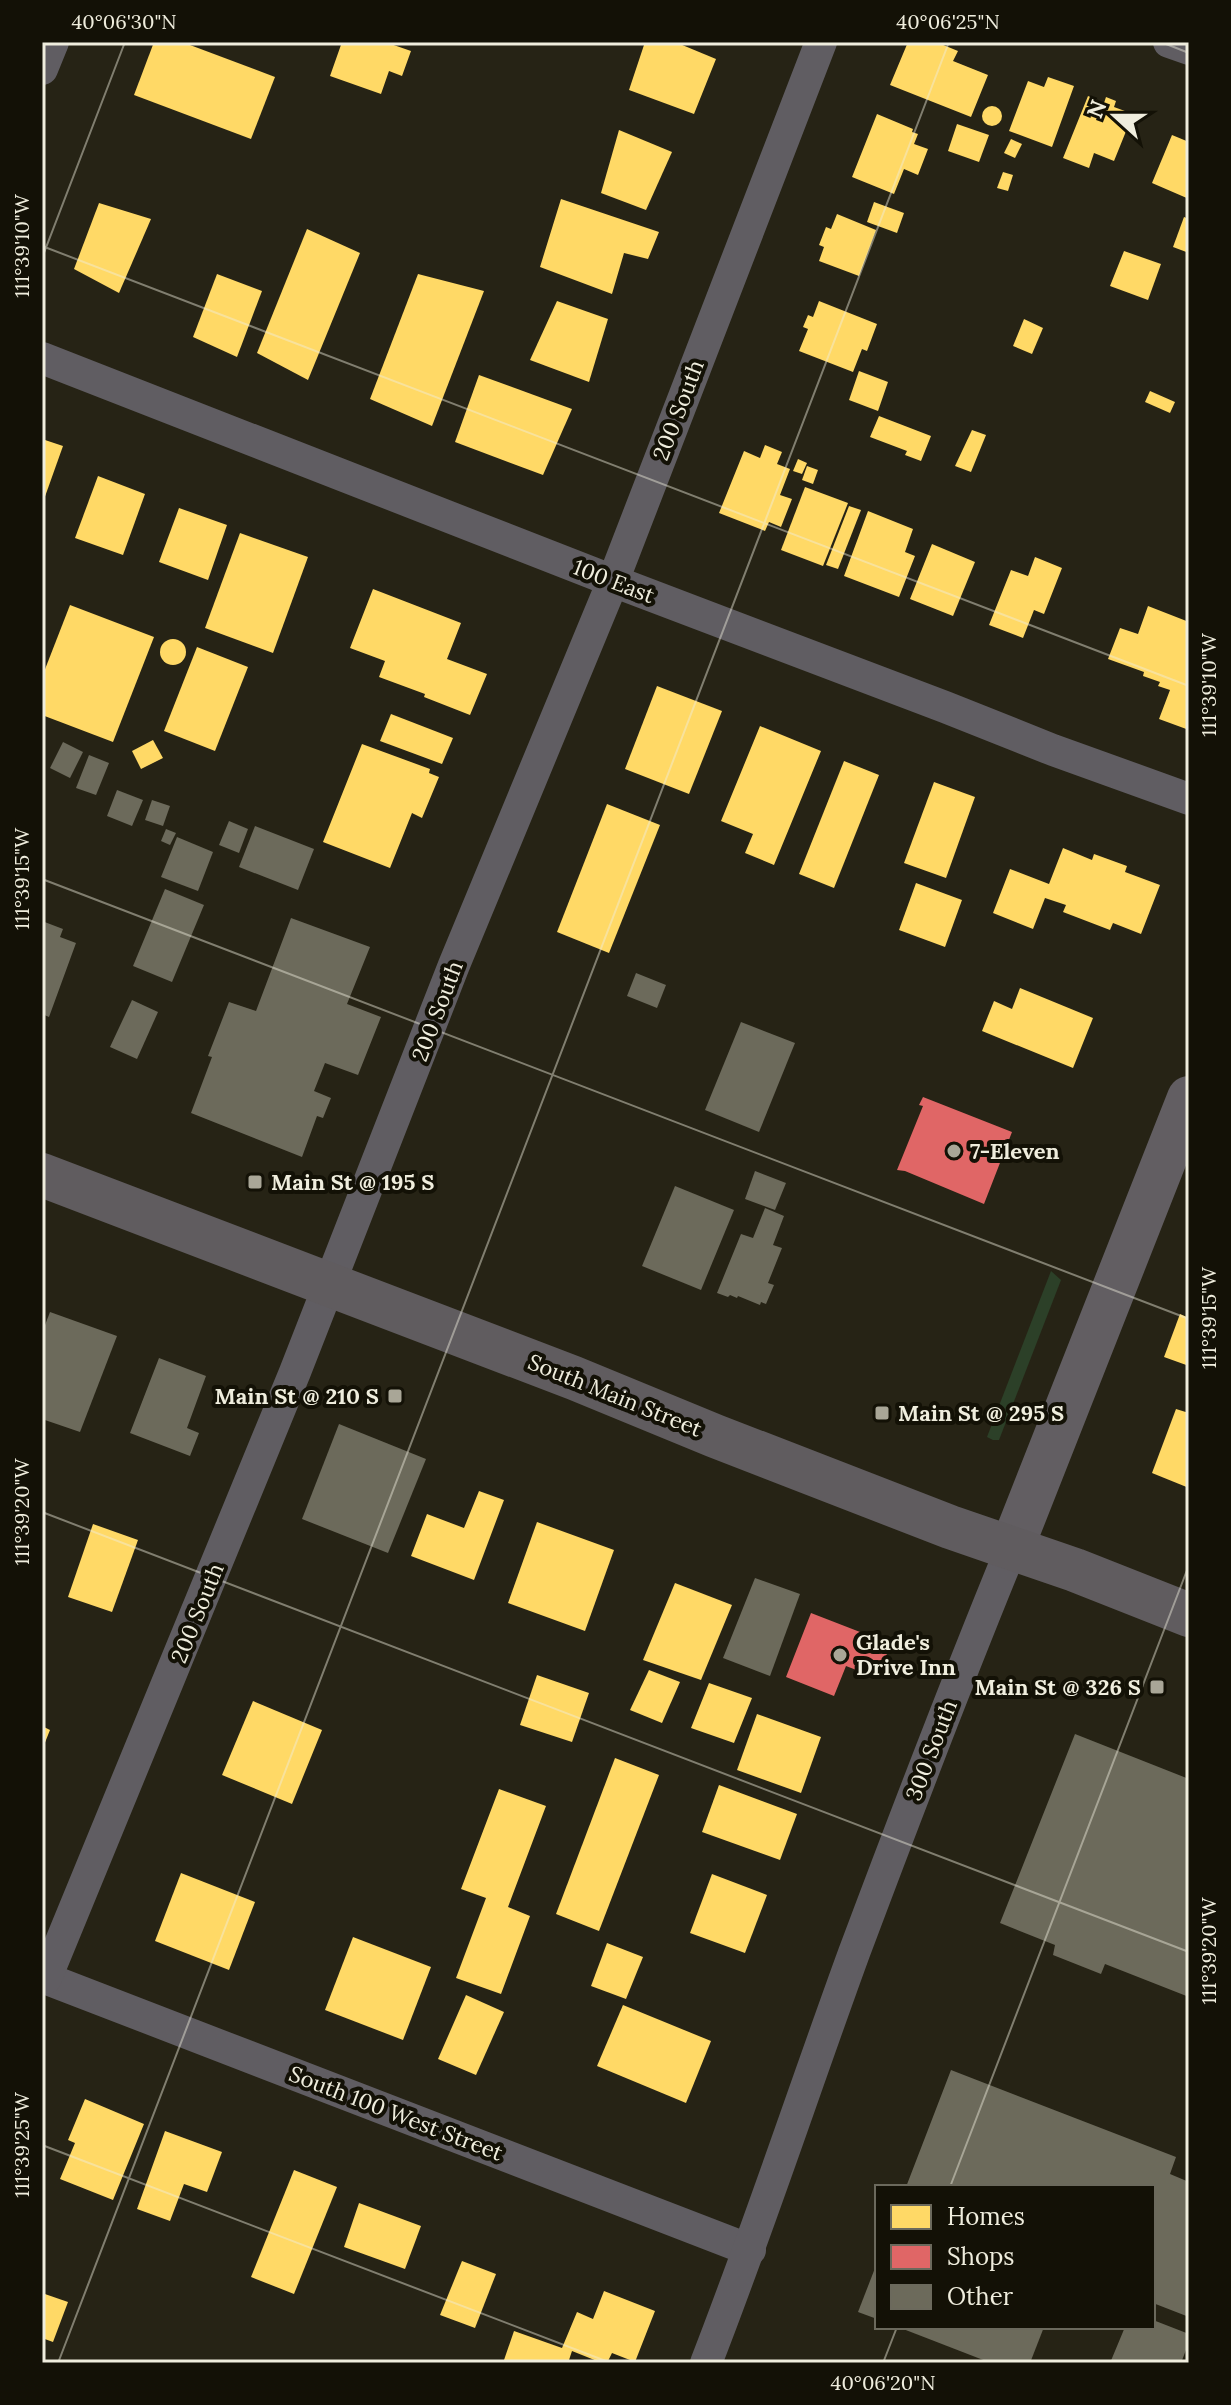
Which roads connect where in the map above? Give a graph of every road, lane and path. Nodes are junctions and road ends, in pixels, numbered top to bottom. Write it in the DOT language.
graph roads {
  1 [pos="53,42"];
  2 [pos="821,42"];
  3 [pos="1169,42"];
  4 [pos="1189,49"];
  5 [pos="42,69"];
  6 [pos="42,358"];
  7 [pos="613,581"];
  8 [pos="1189,799"];
  9 [pos="1189,1098"];
  10 [pos="42,1175"];
  11 [pos="330,1285"];
  12 [pos="1012,1547"];
  13 [pos="1189,1615"];
  14 [pos="44,1978"];
  15 [pos="750,2250"];
  16 [pos="706,2363"];
  1 -- 5 [label="street"];
  2 -- 7 [label="street, 200 South"];
  3 -- 4 [label="street"];
  6 -- 7 [label="street, 100 East"];
  7 -- 8 [label="street, 100 East"];
  7 -- 11 [label="street, 200 South"];
  9 -- 12 [label="main road, 300 South"];
  10 -- 11 [label="main road, South Main Street"];
  11 -- 12 [label="main road, South Main Street"];
  11 -- 14 [label="street, 200 South"];
  12 -- 13 [label="main road, South Main Street"];
  12 -- 15 [label="street, 300 South"];
  14 -- 15 [label="street, South 100 West Street"];
  15 -- 16 [label="street, 300 South"];
}
